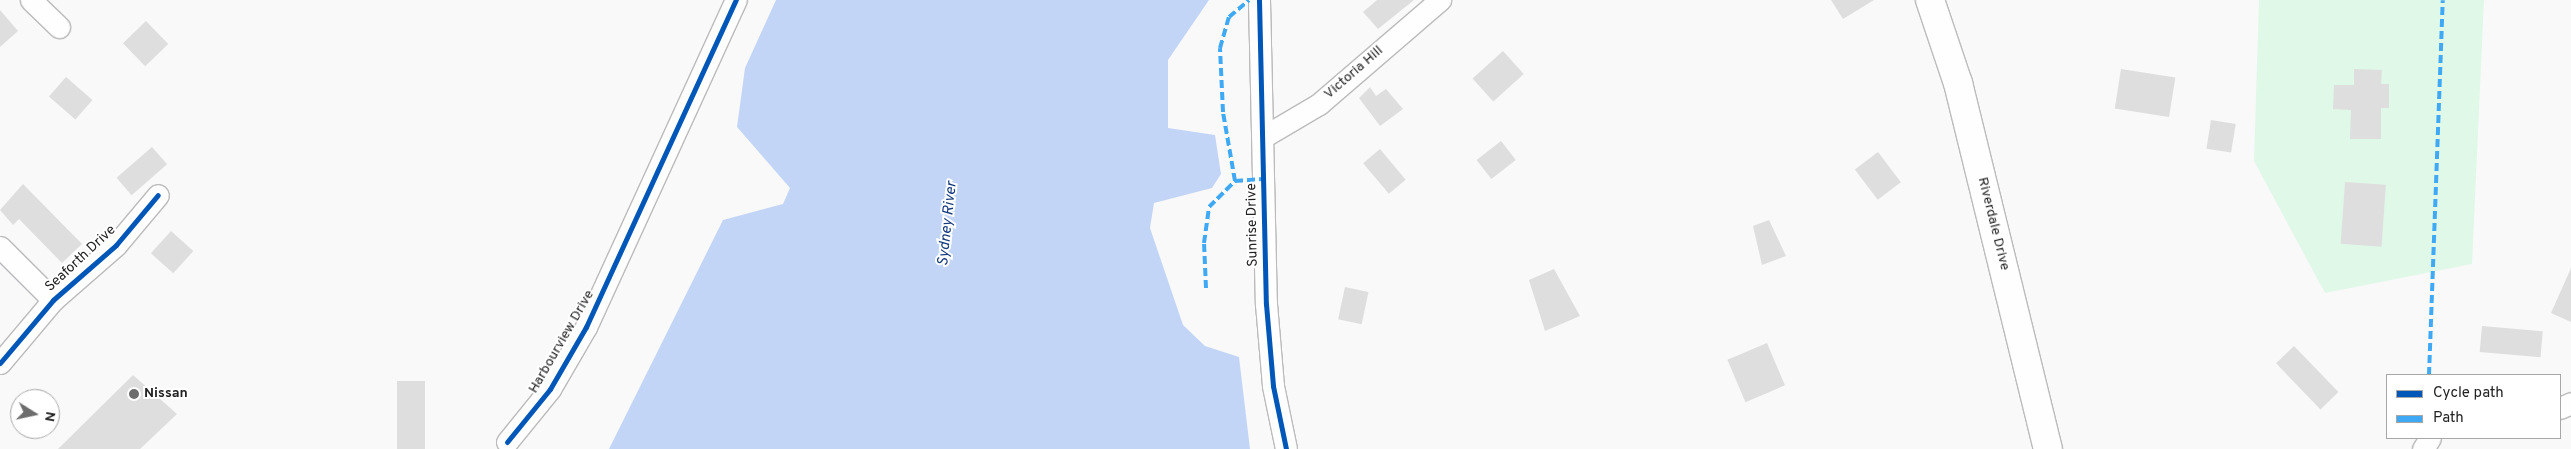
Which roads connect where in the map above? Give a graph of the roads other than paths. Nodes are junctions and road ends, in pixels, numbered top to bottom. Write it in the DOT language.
graph roads {
  1 [pos="31,0"];
  2 [pos="736,0"];
  3 [pos="1259,0"];
  4 [pos="1440,0"];
  5 [pos="1930,0"];
  6 [pos="58,27"];
  7 [pos="1263,137"];
  8 [pos="158,195"];
  9 [pos="0,247"];
  10 [pos="53,300"];
  11 [pos="0,363"];
  12 [pos="507,442"];
  13 [pos="1286,449"];
  14 [pos="2048,449"];
  1 -- 6 [label="street"];
  2 -- 12 [label="street, Harbourview Drive"];
  3 -- 7 [label="street, Sunrise Drive"];
  4 -- 7 [label="street, Victoria Hill"];
  5 -- 14 [label="main road, Riverdale Drive"];
  7 -- 13 [label="street, Sunrise Drive"];
  8 -- 10 [label="street, Seaforth Drive"];
  9 -- 10 [label="street"];
  10 -- 11 [label="street, Seaforth Drive"];
}
